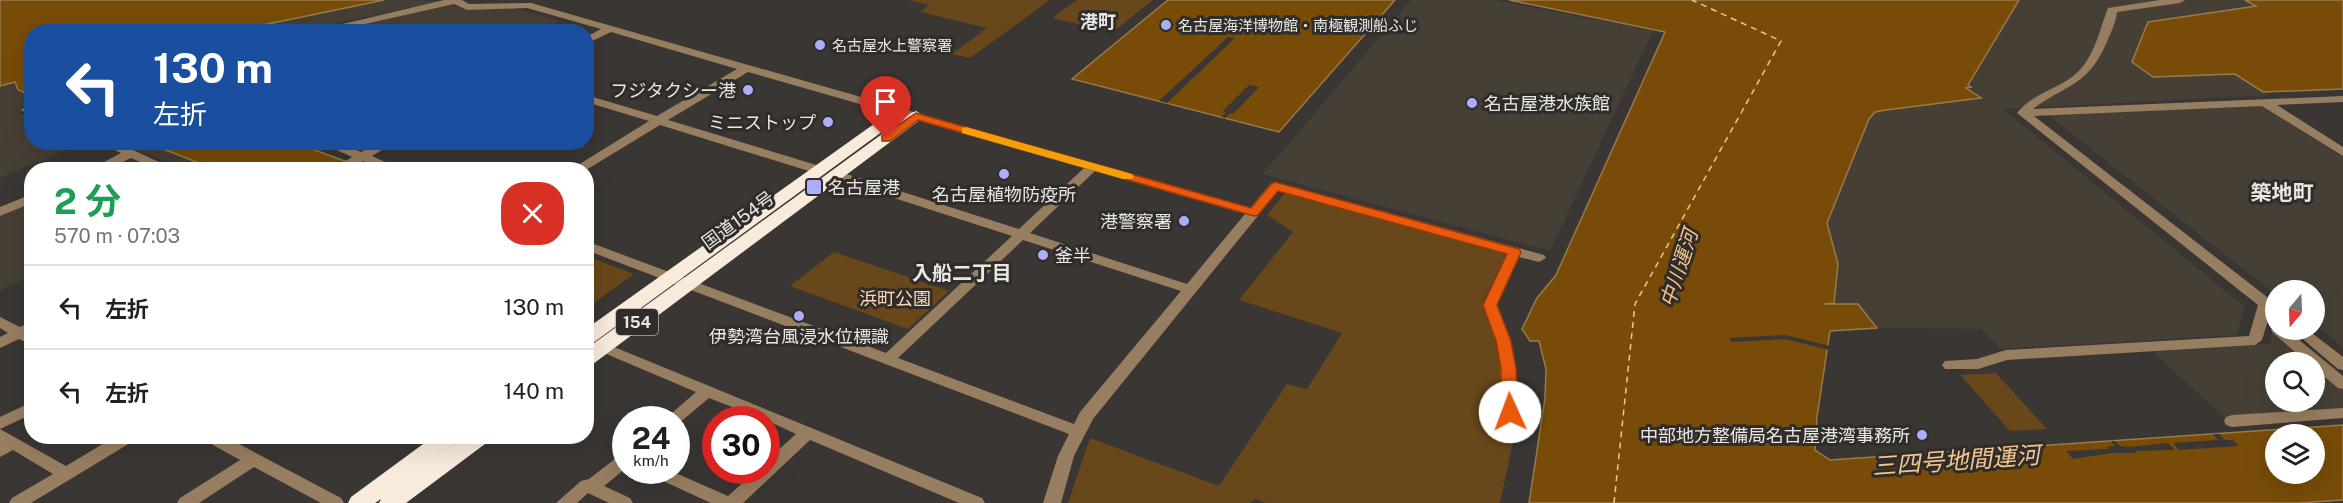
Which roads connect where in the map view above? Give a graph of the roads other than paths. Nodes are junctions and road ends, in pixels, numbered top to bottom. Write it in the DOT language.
graph roads {
  1 [pos="456,0"];
  2 [pos="2180,0"];
  3 [pos="354,23"];
  4 [pos="350,24"];
  5 [pos="357,24"];
  6 [pos="609,28"];
  7 [pos="594,36"];
  8 [pos="746,68"];
  9 [pos="2343,99"];
  10 [pos="594,100"];
  11 [pos="2264,102"];
  12 [pos="2023,113"];
  13 [pos="908,114"];
  14 [pos="658,120"];
  15 [pos="124,150"];
  16 [pos="341,150"];
  17 [pos="374,150"];
  18 [pos="2343,152"];
  19 [pos="131,153"];
  20 [pos="358,159"];
  21 [pos="112,162"];
  22 [pos="152,162"];
  23 [pos="352,162"];
  24 [pos="369,162"];
  25 [pos="589,162"];
  26 [pos="1093,167"];
  27 [pos="828,173"];
  28 [pos="24,202"];
  29 [pos="0,212"];
  30 [pos="1254,213"];
  31 [pos="1020,235"];
  32 [pos="594,248"];
  33 [pos="1515,252"];
  34 [pos="1539,258"];
  35 [pos="680,281"];
  36 [pos="1190,289"];
  37 [pos="2265,293"];
  38 [pos="2265,319"];
  39 [pos="0,322"];
  40 [pos="24,331"];
  41 [pos="24,334"];
  42 [pos="2290,340"];
  43 [pos="2312,340"];
  44 [pos="2325,340"];
  45 [pos="0,343"];
  46 [pos="594,346"];
  47 [pos="594,349"];
  48 [pos="2343,354"];
  49 [pos="887,360"];
  50 [pos="1950,365"];
  51 [pos="2343,365"];
  52 [pos="2343,384"];
  53 [pos="707,391"];
  54 [pos="689,406"];
  55 [pos="24,410"];
  56 [pos="1510,412"];
  57 [pos="2343,413"];
  58 [pos="2232,421"];
  59 [pos="0,424"];
  60 [pos="1077,431"];
  61 [pos="808,433"];
  62 [pos="4,443"];
  63 [pos="116,444"];
  64 [pos="225,444"];
  65 [pos="439,444"];
  66 [pos="470,444"];
  67 [pos="780,458"];
  68 [pos="252,459"];
  69 [pos="612,470"];
  70 [pos="66,474"];
  71 [pos="686,484"];
  72 [pos="751,484"];
  73 [pos="591,487"];
  74 [pos="25,502"];
  75 [pos="186,503"];
  76 [pos="335,503"];
  77 [pos="359,503"];
  78 [pos="390,503"];
  79 [pos="565,503"];
  80 [pos="624,503"];
  81 [pos="730,503"];
  82 [pos="976,503"];
  83 [pos="1052,503"];
  1 -- 3 [label="street"];
  1 -- 6 [label="street"];
  2 -- 12 [label="street"];
  3 -- 4 [label="street"];
  3 -- 5 [label="street"];
  6 -- 7 [label="street"];
  6 -- 8 [label="street"];
  8 -- 13 [label="street"];
  8 -- 14 [label="street"];
  9 -- 11 [label="street"];
  10 -- 14 [label="street"];
  11 -- 12 [label="street"];
  11 -- 18 [label="street"];
  12 -- 37 [label="street"];
  13 -- 26 [label="street"];
  13 -- 27 [label="highway, 国道154号 / 154"];
  14 -- 25 [label="street"];
  14 -- 27 [label="street"];
  15 -- 19 [label="street"];
  16 -- 20 [label="street"];
  17 -- 20 [label="street"];
  19 -- 21 [label="street"];
  19 -- 22 [label="street"];
  20 -- 23 [label="street"];
  20 -- 24 [label="street"];
  26 -- 30 [label="street"];
  26 -- 31 [label="street"];
  27 -- 31 [label="street"];
  27 -- 35 [label="highway, 国道154号 / 154"];
  28 -- 29 [label="street"];
  30 -- 33 [label="street"];
  30 -- 36 [label="street"];
  31 -- 36 [label="street"];
  31 -- 49 [label="street"];
  32 -- 35 [label="street"];
  33 -- 34 [label="street"];
  33 -- 56 [label="street"];
  35 -- 46 [label="highway, 国道154号 / 154"];
  35 -- 49 [label="street"];
  36 -- 60 [label="street"];
  38 -- 50 [label="street"];
  39 -- 40 [label="street"];
  41 -- 45 [label="street"];
  42 -- 52 [label="street"];
  43 -- 51 [label="street"];
  44 -- 48 [label="street"];
  47 -- 53 [label="street"];
  49 -- 60 [label="street"];
  53 -- 54 [label="street"];
  53 -- 61 [label="street"];
  55 -- 59 [label="street"];
  57 -- 58 [label="street"];
  60 -- 83 [label="street"];
  61 -- 67 [label="street"];
  61 -- 82 [label="street"];
  62 -- 70 [label="street"];
  63 -- 70 [label="street"];
  64 -- 68 [label="street"];
  65 -- 77 [label="highway"];
  66 -- 78 [label="highway"];
  68 -- 75 [label="street"];
  68 -- 76 [label="street"];
  69 -- 73 [label="street"];
  70 -- 74 [label="street"];
  71 -- 81 [label="street"];
  72 -- 81 [label="street"];
  73 -- 79 [label="street"];
  73 -- 80 [label="street"];
}
